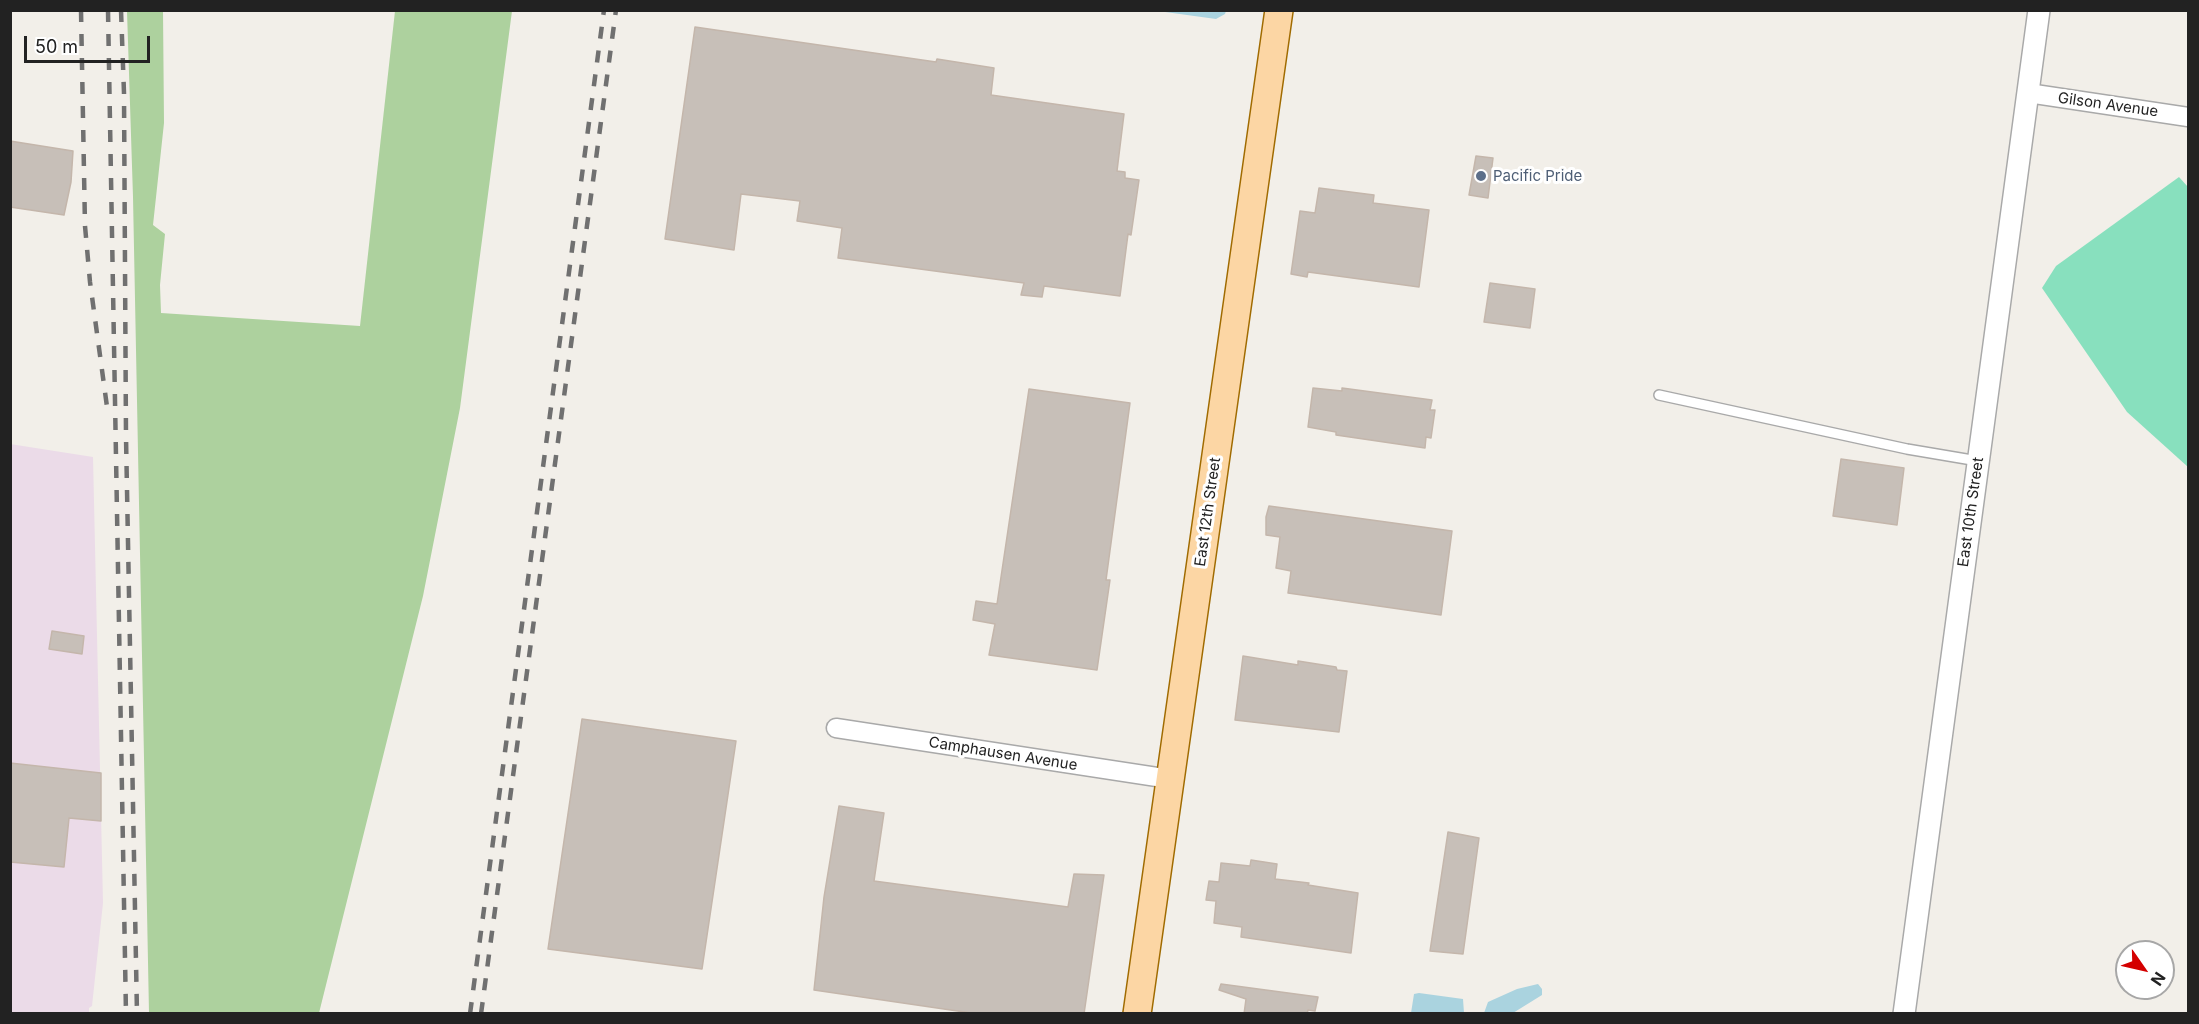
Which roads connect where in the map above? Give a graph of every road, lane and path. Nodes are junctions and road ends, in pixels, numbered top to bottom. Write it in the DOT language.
graph roads {
  1 [pos="1279,10"];
  2 [pos="2039,10"];
  3 [pos="2028,93"];
  4 [pos="2188,117"];
  5 [pos="1659,395"];
  6 [pos="1978,461"];
  7 [pos="836,728"];
  8 [pos="1170,779"];
  9 [pos="1137,1014"];
  10 [pos="1904,1014"];
  1 -- 8 [label="main road, East 12th Street"];
  2 -- 3 [label="street, East 10th Street"];
  3 -- 4 [label="street, Gilson Avenue"];
  3 -- 6 [label="street, East 10th Street"];
  5 -- 6 [label="lane"];
  6 -- 10 [label="street, East 10th Street"];
  7 -- 8 [label="street, Camphausen Avenue"];
  8 -- 9 [label="main road, East 12th Street"];
}
